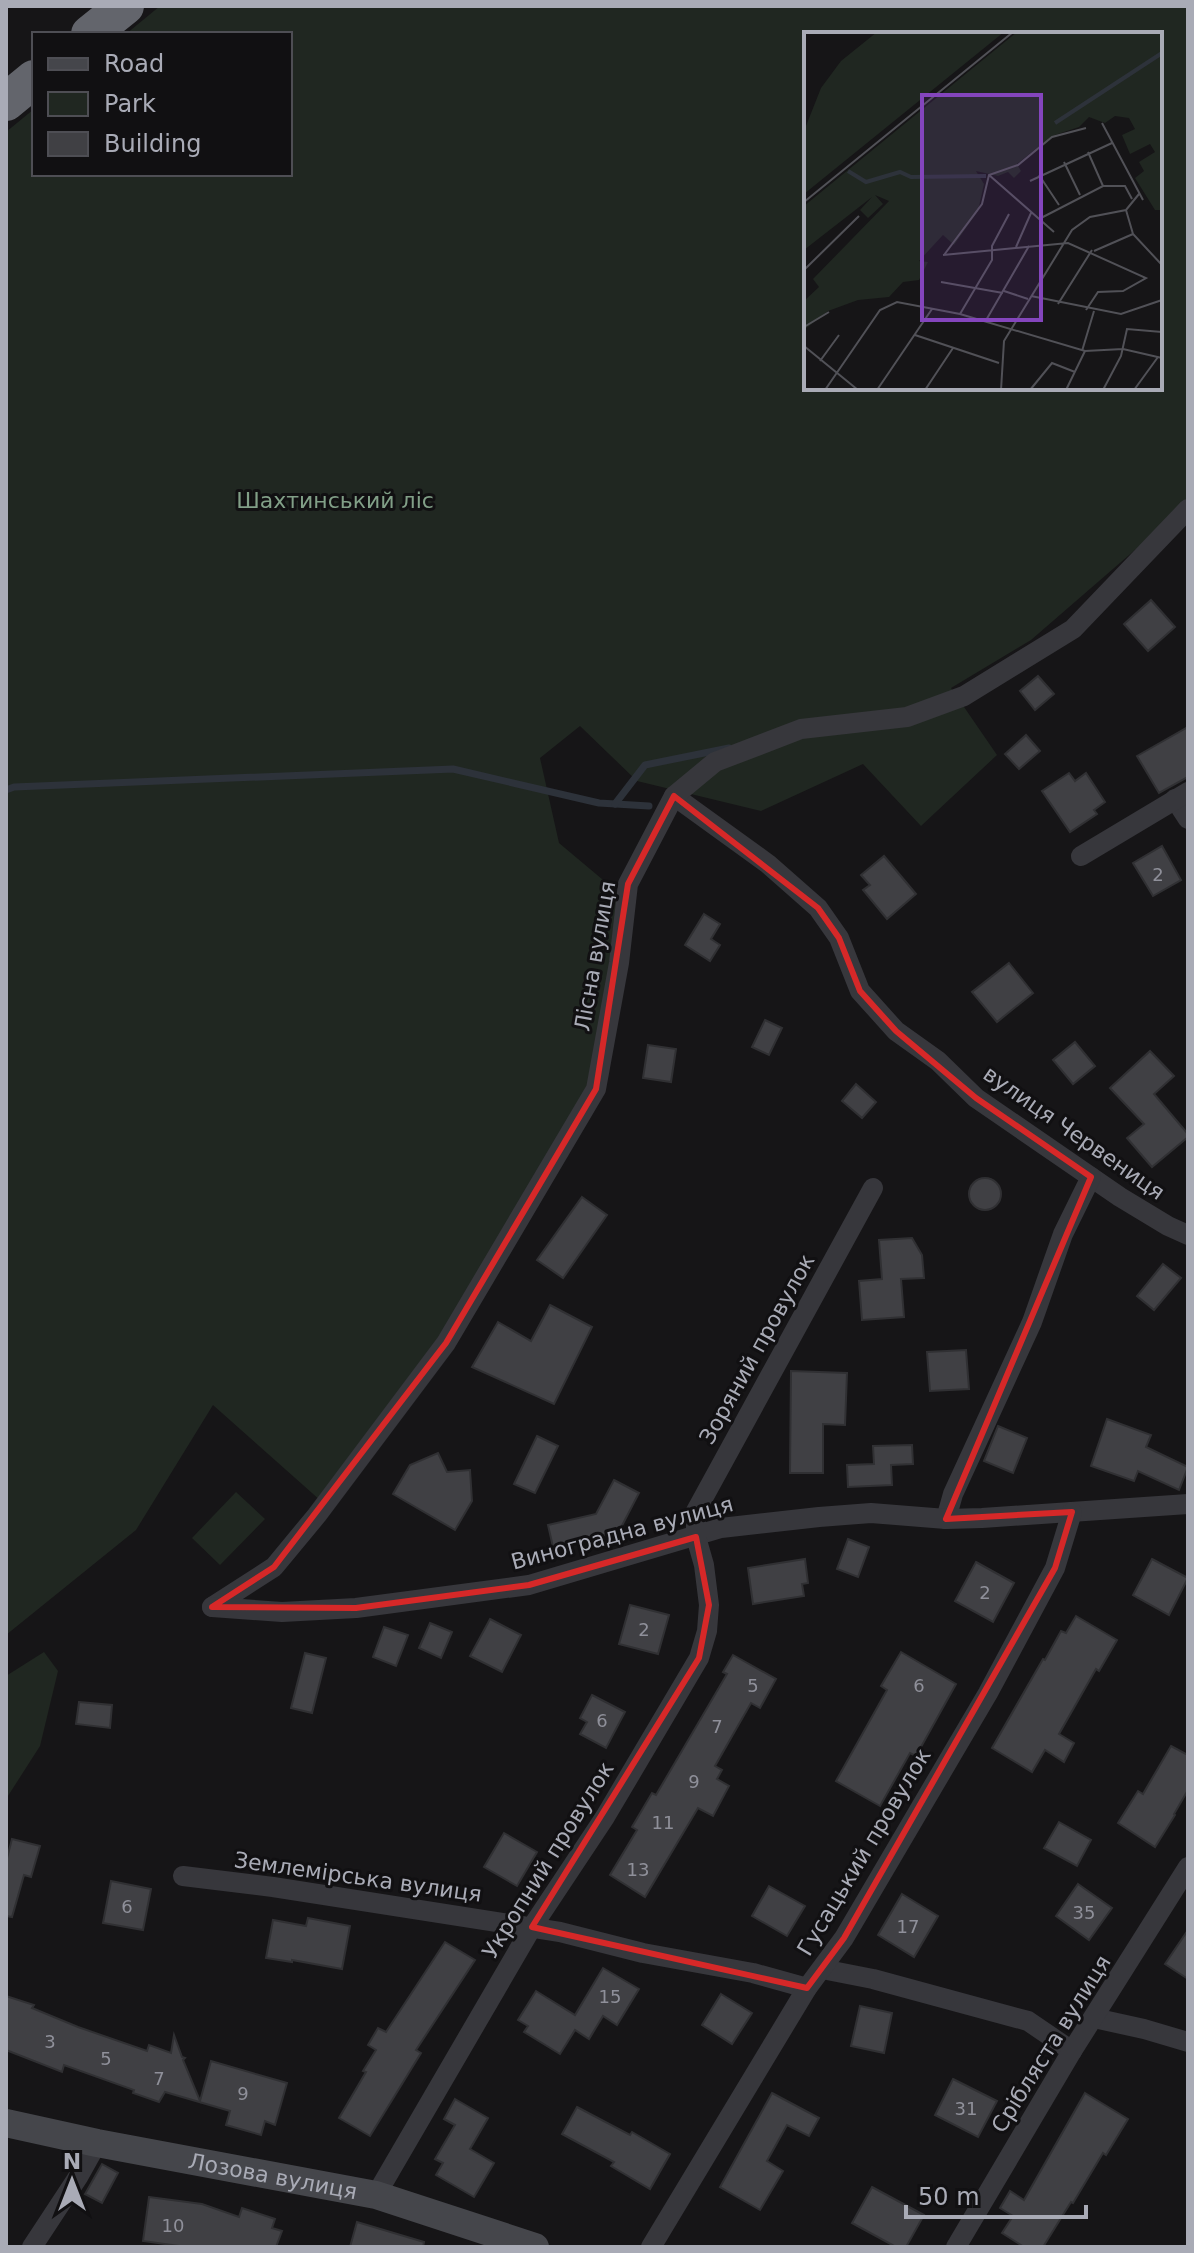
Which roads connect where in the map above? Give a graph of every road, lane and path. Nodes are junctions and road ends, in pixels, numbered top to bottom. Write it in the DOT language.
graph roads {
  1 [pos="125,6"];
  2 [pos="92,32"];
  3 [pos="32,81"];
  4 [pos="6,102"];
  5 [pos="1188,509"];
  6 [pos="674,796"];
  7 [pos="1181,796"];
  8 [pos="1188,819"];
  9 [pos="1081,856"];
  10 [pos="1091,1177"];
  11 [pos="873,1188"];
  12 [pos="1188,1235"];
  13 [pos="1188,1504"];
  14 [pos="1072,1512"];
  15 [pos="946,1519"];
  16 [pos="696,1537"];
  17 [pos="212,1607"];
  18 [pos="1188,1867"];
  19 [pos="183,1876"];
  20 [pos="532,1927"];
  21 [pos="822,1969"];
  22 [pos="807,1988"];
  23 [pos="1094,2018"];
  24 [pos="1188,2042"];
  25 [pos="1072,2051"];
  26 [pos="6,2123"];
  27 [pos="97,2143"];
  28 [pos="376,2195"];
  29 [pos="32,2247"];
  30 [pos="535,2247"];
  31 [pos="651,2247"];
  32 [pos="956,2247"];
  1 -- 2 [label="highway"];
  3 -- 4 [label="highway"];
  5 -- 6 [label="street, Лісна вулиця"];
  6 -- 10 [label="street, вулиця Червениця"];
  6 -- 17 [label="street, Лісна вулиця"];
  7 -- 8 [label="street"];
  7 -- 9 [label="street"];
  10 -- 12 [label="street, вулиця Червениця"];
  10 -- 15 [label="street"];
  11 -- 16 [label="street, Зоряний провулок"];
  13 -- 14 [label="street, Виноградна вулиця"];
  14 -- 15 [label="street, Виноградна вулиця"];
  14 -- 21 [label="street, Гусацький провулок"];
  15 -- 16 [label="street, Виноградна вулиця"];
  16 -- 17 [label="street, Виноградна вулиця"];
  16 -- 20 [label="street, Укропний провулок"];
  18 -- 23 [label="street, Срібляста вулиця"];
  19 -- 20 [label="street, Землемірська вулиця"];
  20 -- 22 [label="street, Землемірська вулиця"];
  20 -- 28 [label="street, Укропний провулок"];
  21 -- 22 [label="street, Гусацький провулок"];
  21 -- 25 [label="street"];
  22 -- 31 [label="street, Гусацький провулок"];
  23 -- 24 [label="street"];
  23 -- 25 [label="street, Срібляста вулиця"];
  25 -- 32 [label="street, Срібляста вулиця"];
  26 -- 27 [label="street, Лозова вулиця"];
  27 -- 28 [label="street, Лозова вулиця"];
  27 -- 29 [label="street"];
  28 -- 30 [label="street, Лозова вулиця"];
}
